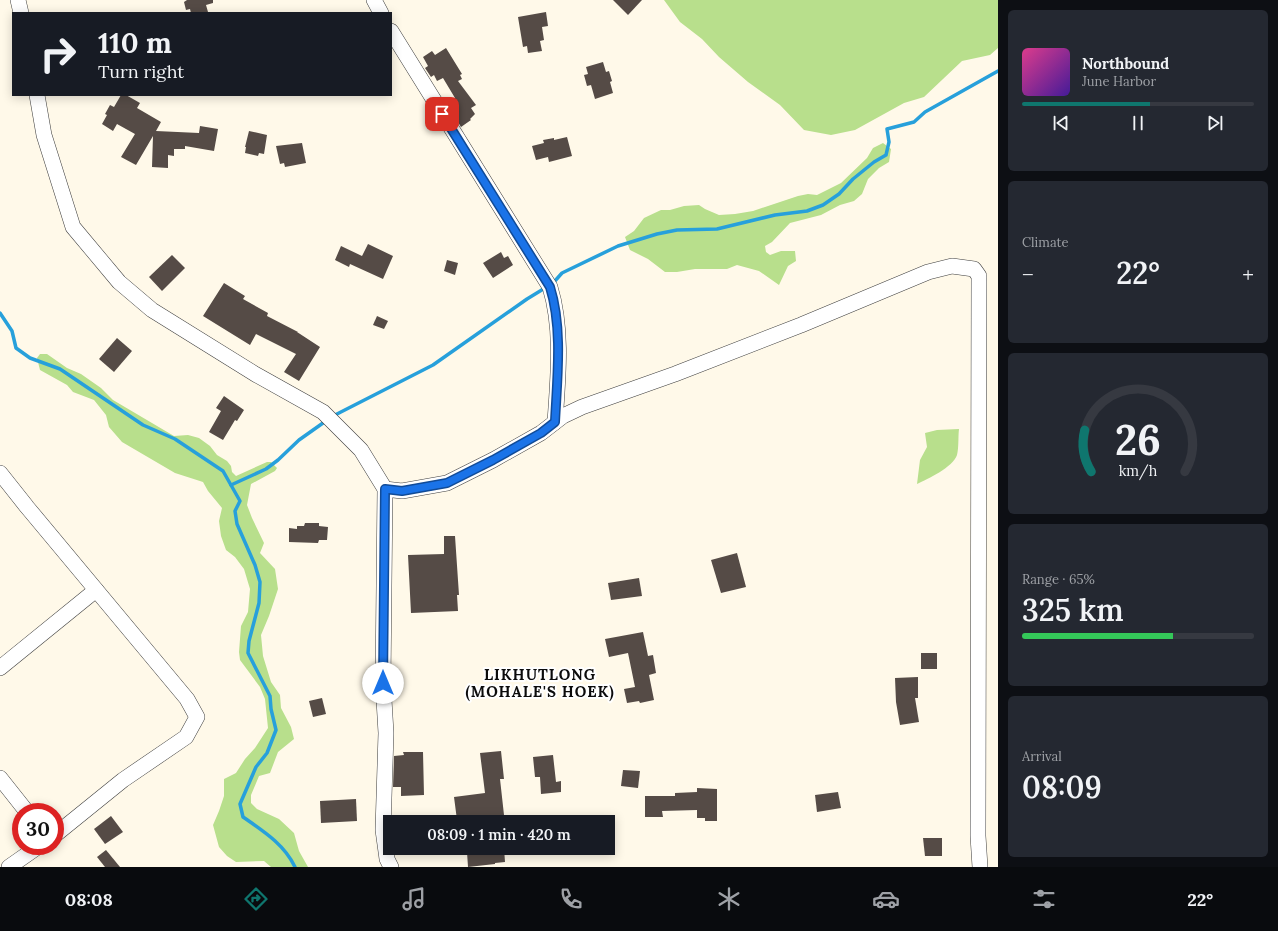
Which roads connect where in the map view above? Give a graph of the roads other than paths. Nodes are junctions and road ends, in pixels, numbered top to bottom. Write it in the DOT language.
graph roads {
  1 [pos="18,0"];
  2 [pos="374,0"];
  3 [pos="21,12"];
  4 [pos="380,12"];
  5 [pos="392,33"];
  6 [pos="36,96"];
  7 [pos="555,422"];
  8 [pos="0,473"];
  9 [pos="385,489"];
  10 [pos="96,590"];
  11 [pos="0,668"];
  12 [pos="0,778"];
  13 [pos="20,803"];
  14 [pos="64,828"];
  15 [pos="27,855"];
  16 [pos="9,867"];
  17 [pos="391,867"];
  18 [pos="980,867"];
  1 -- 3 [label="street"];
  2 -- 4 [label="street"];
  5 -- 7 [label="street"];
  6 -- 9 [label="street"];
  7 -- 9 [label="street"];
  7 -- 18 [label="street"];
  8 -- 10 [label="street"];
  9 -- 17 [label="street"];
  10 -- 11 [label="street"];
  10 -- 14 [label="street"];
  12 -- 13 [label="street"];
  15 -- 16 [label="street"];
}
